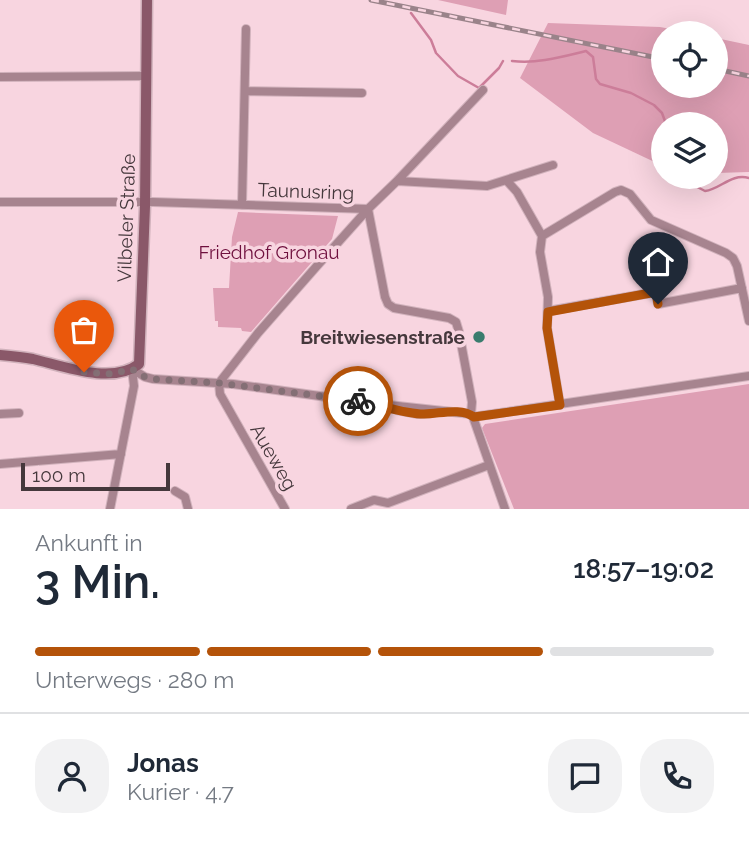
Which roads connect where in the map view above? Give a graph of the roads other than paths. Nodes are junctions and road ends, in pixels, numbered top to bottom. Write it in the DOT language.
graph roads {
  1 [pos="147,0"];
  2 [pos="246,29"];
  3 [pos="147,76"];
  4 [pos="0,78"];
  5 [pos="483,90"];
  6 [pos="245,91"];
  7 [pos="362,93"];
  8 [pos="553,165"];
  9 [pos="397,181"];
  10 [pos="507,181"];
  11 [pos="0,202"];
  12 [pos="145,202"];
  13 [pos="242,205"];
  14 [pos="368,209"];
  15 [pos="542,236"];
  16 [pos="742,288"];
  17 [pos="548,312"];
  18 [pos="749,321"];
  19 [pos="0,355"];
  20 [pos="132,369"];
  21 [pos="749,376"];
  22 [pos="219,383"];
  23 [pos="560,405"];
  24 [pos="19,413"];
  25 [pos="0,414"];
  26 [pos="472,415"];
  27 [pos="121,454"];
  28 [pos="0,464"];
  29 [pos="489,465"];
  30 [pos="176,491"];
  31 [pos="110,509"];
  32 [pos="188,509"];
  33 [pos="285,509"];
  34 [pos="351,509"];
  35 [pos="505,509"];
  1 -- 3 [label="street, Vilbeler Straße"];
  2 -- 6 [label="street, Taunusring"];
  3 -- 4 [label="street"];
  3 -- 12 [label="street, Vilbeler Straße"];
  5 -- 9 [label="street"];
  6 -- 7 [label="street"];
  6 -- 13 [label="street, Taunusring"];
  8 -- 10 [label="street"];
  9 -- 10 [label="street"];
  9 -- 14 [label="street"];
  10 -- 15 [label="street"];
  11 -- 12 [label="street, Taunusring"];
  12 -- 13 [label="street, Taunusring"];
  12 -- 20 [label="street, Vilbeler Straße"];
  13 -- 14 [label="street, Taunusring"];
  14 -- 22 [label="street"];
  14 -- 26 [label="street"];
  15 -- 16 [label="street"];
  15 -- 17 [label="street"];
  16 -- 17 [label="street"];
  16 -- 18 [label="street"];
  17 -- 23 [label="street"];
  19 -- 20 [label="street"];
  20 -- 22 [label="street"];
  20 -- 27 [label="street"];
  21 -- 23 [label="street"];
  22 -- 26 [label="street"];
  22 -- 33 [label="street, Aueweg"];
  23 -- 26 [label="street"];
  24 -- 25 [label="street"];
  26 -- 29 [label="street"];
  27 -- 28 [label="street"];
  27 -- 31 [label="street"];
  29 -- 34 [label="street"];
  29 -- 35 [label="street"];
  30 -- 32 [label="street"];
}
